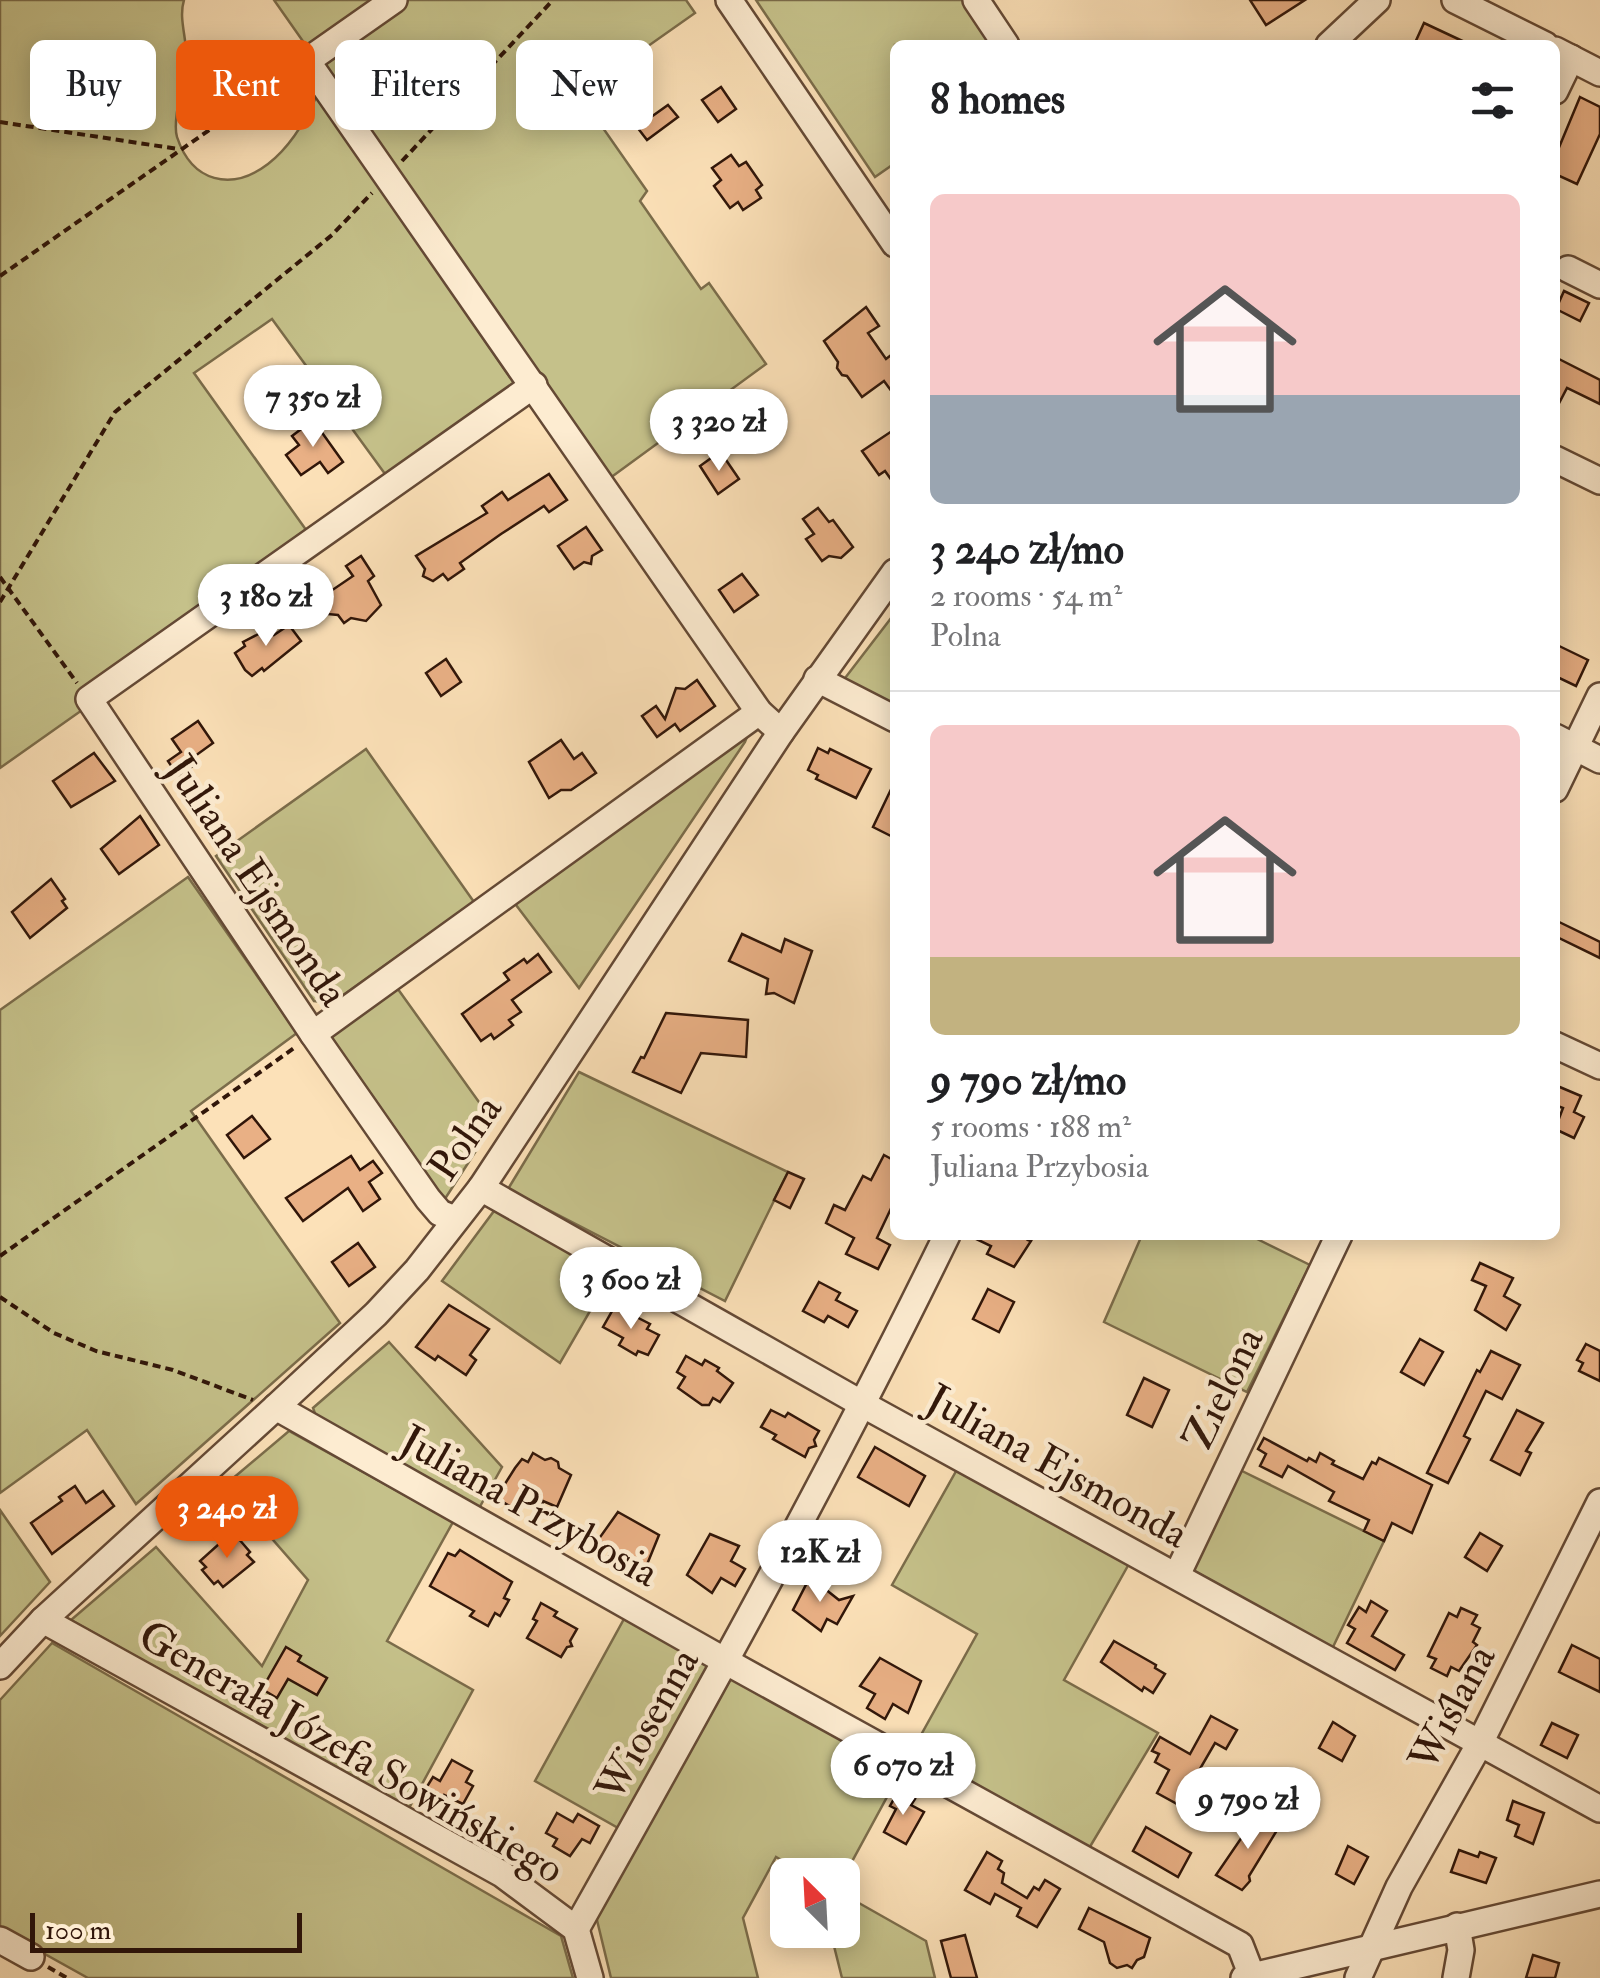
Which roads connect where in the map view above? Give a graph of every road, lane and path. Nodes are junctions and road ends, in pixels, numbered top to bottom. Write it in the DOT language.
graph roads {
  1 [pos="394,0"];
  2 [pos="553,0"];
  3 [pos="729,0"];
  4 [pos="976,0"];
  5 [pos="1377,0"];
  6 [pos="1455,0"];
  7 [pos="1003,40"];
  8 [pos="1334,40"];
  9 [pos="1535,40"];
  10 [pos="1563,54"];
  11 [pos="315,56"];
  12 [pos="1600,72"];
  13 [pos="315,73"];
  14 [pos="0,122"];
  15 [pos="210,130"];
  16 [pos="181,150"];
  17 [pos="388,176"];
  18 [pos="890,237"];
  19 [pos="1568,269"];
  20 [pos="0,276"];
  21 [pos="1600,285"];
  22 [pos="534,385"];
  23 [pos="1560,461"];
  24 [pos="1600,481"];
  25 [pos="0,577"];
  26 [pos="890,579"];
  27 [pos="8,590"];
  28 [pos="0,602"];
  29 [pos="817,680"];
  30 [pos="1600,696"];
  31 [pos="89,699"];
  32 [pos="759,712"];
  33 [pos="890,716"];
  34 [pos="780,732"];
  35 [pos="1566,742"];
  36 [pos="1600,760"];
  37 [pos="1560,768"];
  38 [pos="313,1034"];
  39 [pos="1560,1046"];
  40 [pos="1600,1066"];
  41 [pos="481,1188"];
  42 [pos="455,1219"];
  43 [pos="945,1240"];
  44 [pos="1337,1240"];
  45 [pos="0,1256"];
  46 [pos="0,1297"];
  47 [pos="864,1405"];
  48 [pos="276,1408"];
  49 [pos="1600,1502"];
  50 [pos="1176,1575"];
  51 [pos="43,1620"];
  52 [pos="727,1662"];
  53 [pos="0,1666"];
  54 [pos="1479,1745"];
  55 [pos="1600,1809"];
  56 [pos="1600,1894"];
  57 [pos="1457,1926"];
  58 [pos="576,1929"];
  59 [pos="0,1940"];
  60 [pos="1370,1947"];
  61 [pos="31,1958"];
  62 [pos="1282,1974"];
  63 [pos="1248,1977"];
  64 [pos="590,1978"];
  65 [pos="1358,1978"];
  66 [pos="1456,1978"];
  1 -- 11 [label="street"];
  2 -- 17 [label="path"];
  3 -- 18 [label="street"];
  4 -- 7 [label="street"];
  5 -- 8 [label="street"];
  6 -- 9 [label="street"];
  10 -- 12 [label="street"];
  13 -- 17 [label="street"];
  14 -- 16 [label="path"];
  15 -- 16 [label="path"];
  16 -- 20 [label="path"];
  17 -- 22 [label="street"];
  17 -- 27 [label="path"];
  19 -- 21 [label="street"];
  22 -- 31 [label="street"];
  22 -- 32 [label="street"];
  23 -- 24 [label="street"];
  25 -- 27 [label="path"];
  26 -- 29 [label="street, Polna"];
  27 -- 28 [label="path"];
  27 -- 31 [label="path"];
  29 -- 33 [label="street"];
  29 -- 34 [label="street, Polna"];
  30 -- 35 [label="street"];
  31 -- 38 [label="street, Juliana Ejsmonda"];
  32 -- 34 [label="street"];
  32 -- 38 [label="street"];
  34 -- 41 [label="street, Polna"];
  35 -- 36 [label="street"];
  35 -- 37 [label="street"];
  38 -- 42 [label="street, Juliana Ejsmonda"];
  38 -- 45 [label="path"];
  39 -- 40 [label="street"];
  41 -- 42 [label="street, Polna"];
  41 -- 47 [label="street, Juliana Ejsmonda"];
  42 -- 48 [label="street, Polna"];
  43 -- 47 [label="street, Wiosenna"];
  44 -- 50 [label="street, Zielona"];
  46 -- 48 [label="path"];
  47 -- 50 [label="street, Juliana Ejsmonda"];
  47 -- 52 [label="street, Wiosenna"];
  48 -- 51 [label="street, Polna"];
  48 -- 52 [label="street, Juliana Przybosia"];
  49 -- 54 [label="street, Wiślana"];
  50 -- 54 [label="street, Juliana Ejsmonda"];
  51 -- 53 [label="street, Polna"];
  51 -- 58 [label="street, Generała Józefa Sowińskiego"];
  52 -- 58 [label="street, Wiosenna"];
  52 -- 63 [label="street, Juliana Przybosia"];
  54 -- 55 [label="street, Juliana Ejsmonda"];
  54 -- 60 [label="street, Wiślana"];
  56 -- 57 [label="street"];
  57 -- 60 [label="street"];
  57 -- 66 [label="street"];
  58 -- 64 [label="street, Generała Józefa Sowińskiego"];
  59 -- 61 [label="street"];
  60 -- 62 [label="street"];
  60 -- 65 [label="street, Wiślana"];
  62 -- 63 [label="street"];
}
